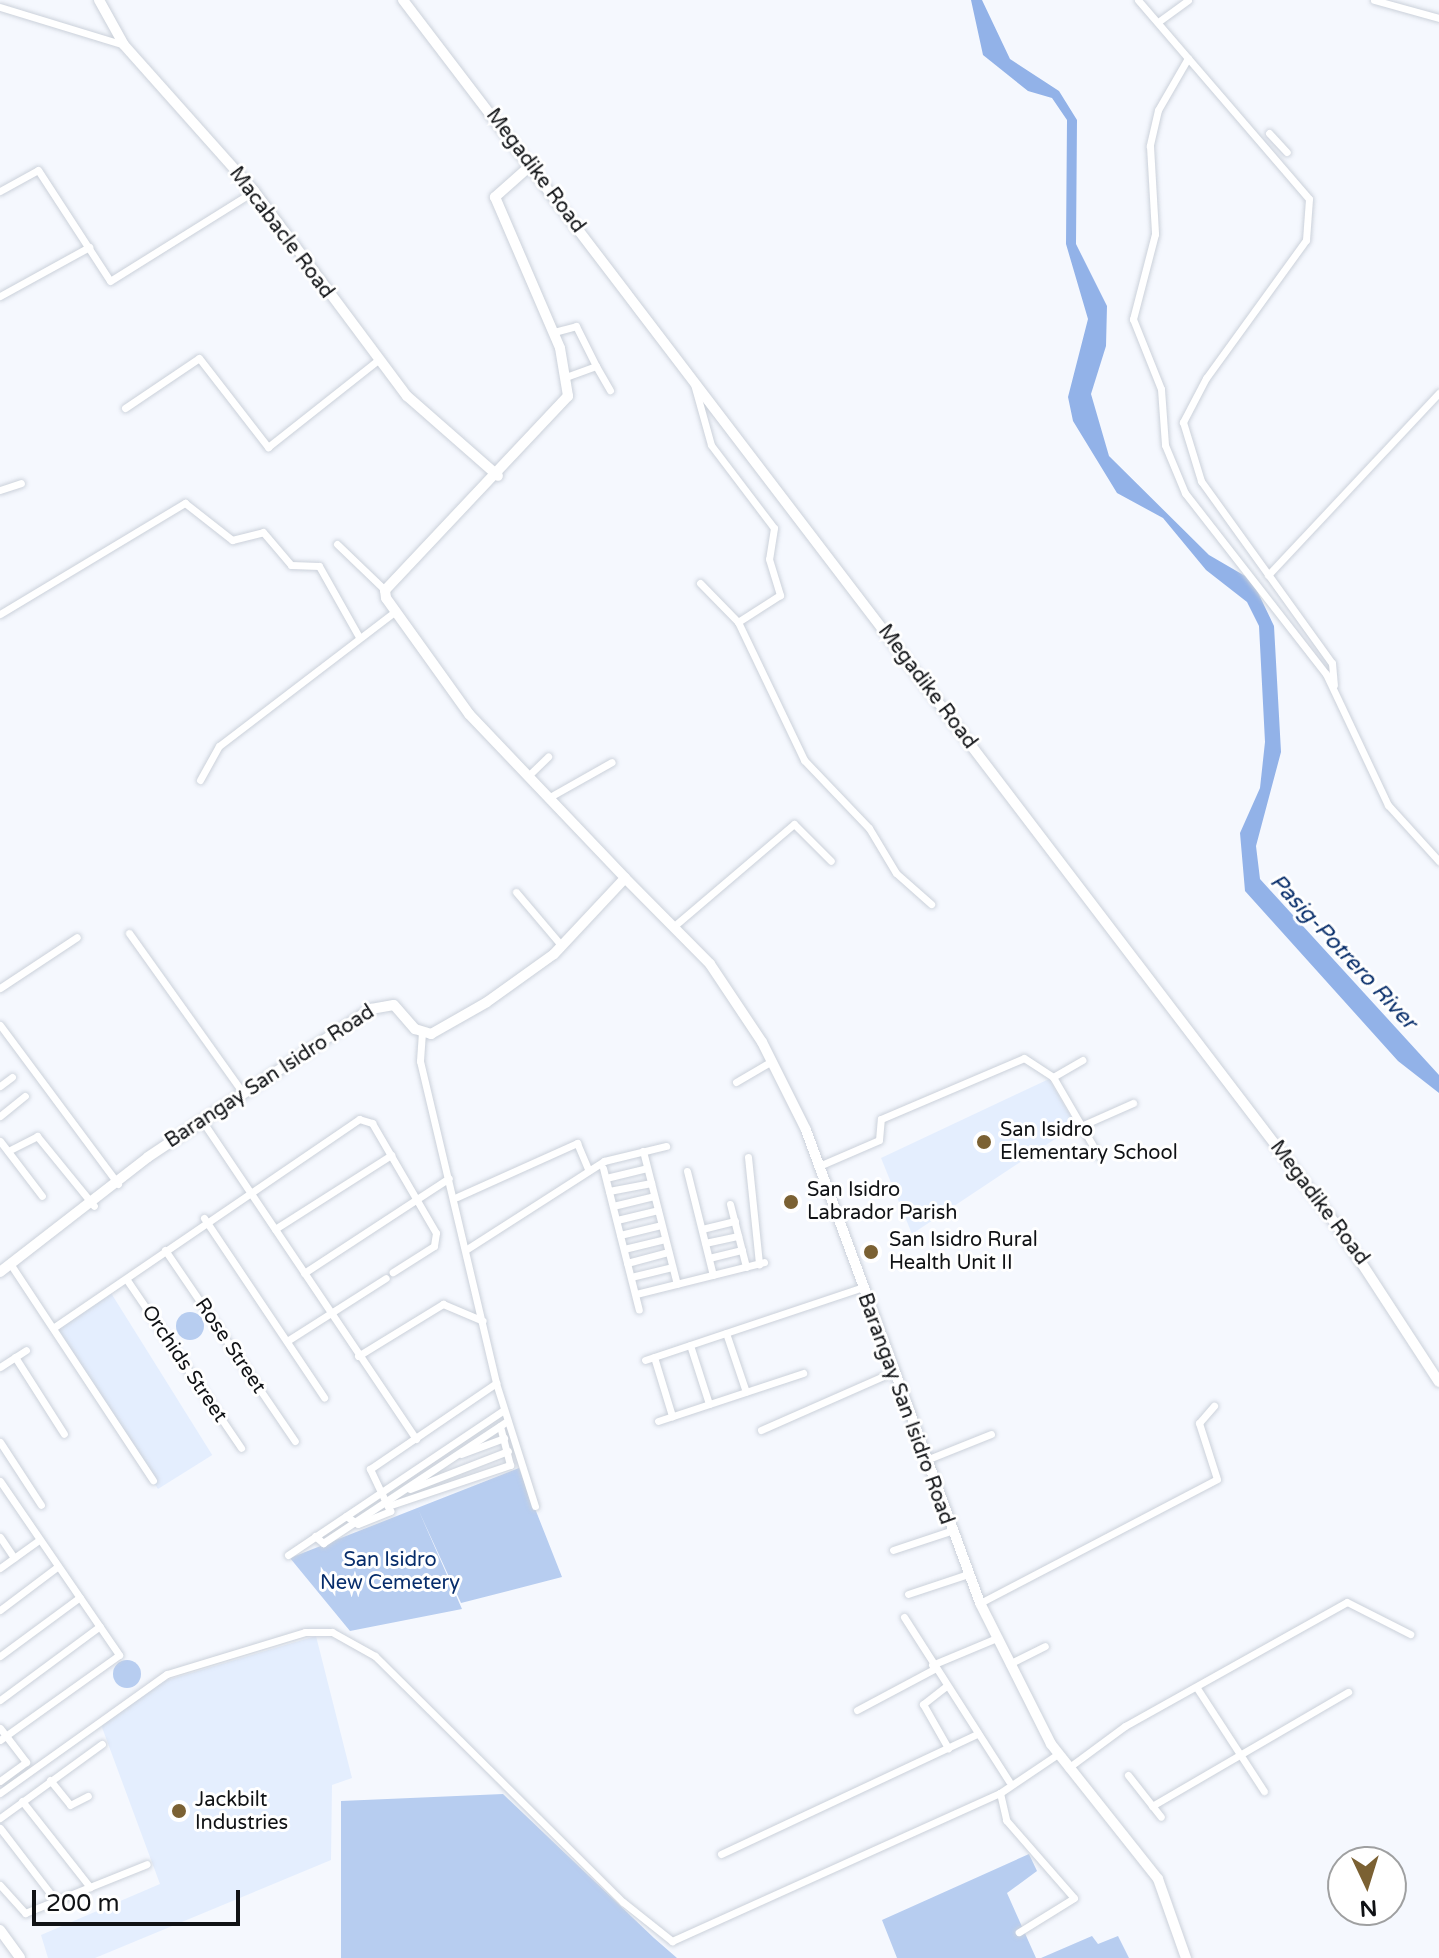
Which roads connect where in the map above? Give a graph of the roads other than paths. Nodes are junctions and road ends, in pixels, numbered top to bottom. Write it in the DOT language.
graph roads {
  1 [pos="99,0"];
  2 [pos="403,0"];
  3 [pos="1138,0"];
  4 [pos="1188,0"];
  5 [pos="1374,0"];
  6 [pos="0,7"];
  7 [pos="1439,18"];
  8 [pos="1158,22"];
  9 [pos="124,45"];
  10 [pos="1188,58"];
  11 [pos="1269,133"];
  12 [pos="1287,152"];
  13 [pos="530,166"];
  14 [pos="1,189"];
  15 [pos="254,191"];
  16 [pos="89,247"];
  17 [pos="0,296"];
  18 [pos="554,332"];
  19 [pos="377,361"];
  20 [pos="596,366"];
  21 [pos="568,376"];
  22 [pos="693,380"];
  23 [pos="610,390"];
  24 [pos="1439,393"];
  25 [pos="125,408"];
  26 [pos="498,476"];
  27 [pos="21,483"];
  28 [pos="0,490"];
  29 [pos="337,544"];
  30 [pos="1268,575"];
  31 [pos="700,583"];
  32 [pos="385,590"];
  33 [pos="393,613"];
  34 [pos="0,614"];
  35 [pos="738,622"];
  36 [pos="359,637"];
  37 [pos="1334,690"];
  38 [pos="548,757"];
  39 [pos="612,762"];
  40 [pos="528,776"];
  41 [pos="200,780"];
  42 [pos="548,798"];
  43 [pos="831,861"];
  44 [pos="1439,861"];
  45 [pos="625,878"];
  46 [pos="516,892"];
  47 [pos="931,904"];
  48 [pos="673,927"];
  49 [pos="129,933"];
  50 [pos="77,937"];
  51 [pos="561,945"];
  52 [pos="0,988"];
  53 [pos="0,1025"];
  54 [pos="422,1032"];
  55 [pos="1082,1060"];
  56 [pos="772,1061"];
  57 [pos="751,1072"];
  58 [pos="12,1077"];
  59 [pos="1053,1077"];
  60 [pos="736,1082"];
  61 [pos="756,1082"];
  62 [pos="0,1086"];
  63 [pos="243,1093"];
  64 [pos="25,1096"];
  65 [pos="1133,1103"];
  66 [pos="0,1116"];
  67 [pos="203,1122"];
  68 [pos="1081,1126"];
  69 [pos="0,1141"];
  70 [pos="666,1146"];
  71 [pos="8,1151"];
  72 [pos="643,1151"];
  73 [pos="391,1155"];
  74 [pos="1099,1156"];
  75 [pos="748,1157"];
  76 [pos="819,1166"];
  77 [pos="603,1168"];
  78 [pos="647,1168"];
  79 [pos="589,1171"];
  80 [pos="687,1171"];
  81 [pos="449,1178"];
  82 [pos="606,1178"];
  83 [pos="651,1183"];
  84 [pos="118,1184"];
  85 [pos="249,1190"];
  86 [pos="609,1191"];
  87 [pos="420,1195"];
  88 [pos="42,1196"];
  89 [pos="654,1196"];
  90 [pos="457,1197"];
  91 [pos="730,1204"];
  92 [pos="94,1206"];
  93 [pos="613,1206"];
  94 [pos="658,1210"];
  95 [pos="204,1218"];
  96 [pos="617,1220"];
  97 [pos="735,1221"];
  98 [pos="661,1225"];
  99 [pos="275,1229"];
  100 [pos="702,1229"];
  101 [pos="620,1235"];
  102 [pos="738,1236"];
  103 [pos="665,1239"];
  104 [pos="705,1243"];
  105 [pos="467,1249"];
  106 [pos="624,1249"];
  107 [pos="165,1250"];
  108 [pos="742,1250"];
  109 [pos="668,1252"];
  110 [pos="709,1258"];
  111 [pos="627,1263"];
  112 [pos="11,1265"];
  113 [pos="672,1267"];
  114 [pos="746,1267"];
  115 [pos="0,1272"];
  116 [pos="393,1272"];
  117 [pos="304,1273"];
  118 [pos="713,1275"];
  119 [pos="631,1277"];
  120 [pos="386,1278"];
  121 [pos="127,1280"];
  122 [pos="677,1284"];
  123 [pos="860,1288"];
  124 [pos="636,1294"];
  125 [pos="639,1310"];
  126 [pos="331,1315"];
  127 [pos="483,1321"];
  128 [pos="53,1328"];
  129 [pos="726,1333"];
  130 [pos="287,1341"];
  131 [pos="690,1345"];
  132 [pos="26,1350"];
  133 [pos="358,1356"];
  134 [pos="15,1357"];
  135 [pos="654,1357"];
  136 [pos="645,1360"];
  137 [pos="0,1367"];
  138 [pos="803,1373"];
  139 [pos="890,1373"];
  140 [pos="1439,1382"];
  141 [pos="496,1383"];
  142 [pos="746,1392"];
  143 [pos="324,1397"];
  144 [pos="709,1404"];
  145 [pos="1214,1406"];
  146 [pos="504,1410"];
  147 [pos="672,1416"];
  148 [pos="658,1421"];
  149 [pos="503,1423"];
  150 [pos="481,1426"];
  151 [pos="761,1430"];
  152 [pos="64,1434"];
  153 [pos="991,1434"];
  154 [pos="486,1435"];
  155 [pos="504,1438"];
  156 [pos="416,1439"];
  157 [pos="295,1441"];
  158 [pos="0,1442"];
  159 [pos="241,1448"];
  160 [pos="508,1451"];
  161 [pos="453,1453"];
  162 [pos="446,1461"];
  163 [pos="924,1461"];
  164 [pos="418,1468"];
  165 [pos="450,1473"];
  166 [pos="427,1478"];
  167 [pos="153,1480"];
  168 [pos="0,1481"];
  169 [pos="454,1486"];
  170 [pos="436,1493"];
  171 [pos="385,1500"];
  172 [pos="41,1505"];
  173 [pos="535,1506"];
  174 [pos="348,1520"];
  175 [pos="950,1531"];
  176 [pos="0,1537"];
  177 [pos="39,1540"];
  178 [pos="893,1550"];
  179 [pos="288,1555"];
  180 [pos="14,1558"];
  181 [pos="57,1567"];
  182 [pos="0,1568"];
  183 [pos="968,1574"];
  184 [pos="908,1594"];
  185 [pos="80,1597"];
  186 [pos="980,1603"];
  187 [pos="0,1610"];
  188 [pos="904,1617"];
  189 [pos="100,1626"];
  190 [pos="1410,1634"];
  191 [pos="997,1638"];
  192 [pos="1045,1646"];
  193 [pos="0,1656"];
  194 [pos="1009,1664"];
  195 [pos="933,1667"];
  196 [pos="945,1687"];
  197 [pos="1197,1688"];
  198 [pos="1348,1692"];
  199 [pos="0,1700"];
  200 [pos="857,1710"];
  201 [pos="0,1728"];
  202 [pos="977,1734"];
  203 [pos="3,1738"];
  204 [pos="102,1744"];
  205 [pos="948,1748"];
  206 [pos="1058,1754"];
  207 [pos="1241,1755"];
  208 [pos="1068,1768"];
  209 [pos="1128,1775"];
  210 [pos="50,1780"];
  211 [pos="0,1781"];
  212 [pos="1009,1781"];
  213 [pos="1264,1791"];
  214 [pos="0,1793"];
  215 [pos="1000,1793"];
  216 [pos="88,1796"];
  217 [pos="22,1801"];
  218 [pos="1152,1806"];
  219 [pos="1161,1817"];
  220 [pos="0,1818"];
  221 [pos="0,1828"];
  222 [pos="721,1854"];
  223 [pos="147,1864"];
  224 [pos="0,1885"];
  225 [pos="90,1887"];
  226 [pos="56,1901"];
  227 [pos="0,1930"];
  228 [pos="1019,1932"];
  229 [pos="20,1958"];
  230 [pos="1186,1958"];
  1 -- 9 [label="street, Macabacle Road"];
  2 -- 13 [label="street, Megadike Road"];
  3 -- 8 [label="street"];
  4 -- 8 [label="street"];
  5 -- 7 [label="street"];
  6 -- 9 [label="street"];
  8 -- 10 [label="street"];
  9 -- 15 [label="street, Macabacle Road"];
  10 -- 30 [label="street"];
  10 -- 37 [label="street"];
  11 -- 12 [label="street"];
  13 -- 18 [label="street"];
  13 -- 22 [label="street, Megadike Road"];
  14 -- 16 [label="street"];
  15 -- 16 [label="street"];
  15 -- 19 [label="street, Macabacle Road"];
  16 -- 17 [label="street"];
  18 -- 20 [label="street"];
  18 -- 21 [label="street"];
  19 -- 25 [label="street"];
  19 -- 26 [label="street, Macabacle Road"];
  20 -- 21 [label="street"];
  20 -- 23 [label="street"];
  21 -- 26 [label="street"];
  22 -- 35 [label="street"];
  22 -- 140 [label="street, Megadike Road"];
  24 -- 30 [label="street"];
  26 -- 32 [label="street"];
  27 -- 28 [label="street"];
  29 -- 32 [label="street"];
  30 -- 37 [label="street"];
  31 -- 35 [label="street"];
  32 -- 33 [label="street, Barangay San Isidro Road"];
  33 -- 36 [label="street"];
  33 -- 40 [label="street, Barangay San Isidro Road"];
  34 -- 36 [label="street"];
  35 -- 47 [label="street"];
  36 -- 41 [label="street"];
  37 -- 44 [label="street"];
  38 -- 40 [label="street"];
  39 -- 42 [label="street"];
  40 -- 42 [label="street, Barangay San Isidro Road"];
  42 -- 45 [label="street, Barangay San Isidro Road"];
  43 -- 48 [label="street"];
  45 -- 48 [label="street, Barangay San Isidro Road"];
  45 -- 51 [label="street"];
  46 -- 51 [label="street"];
  48 -- 56 [label="street, Barangay San Isidro Road"];
  49 -- 63 [label="street"];
  50 -- 52 [label="street"];
  51 -- 54 [label="street"];
  53 -- 84 [label="street"];
  54 -- 63 [label="street, Barangay San Isidro Road"];
  54 -- 81 [label="street"];
  55 -- 59 [label="street"];
  56 -- 57 [label="street"];
  56 -- 76 [label="street, Barangay San Isidro Road"];
  57 -- 60 [label="street"];
  57 -- 61 [label="street"];
  58 -- 62 [label="street"];
  59 -- 68 [label="street"];
  59 -- 76 [label="street"];
  63 -- 67 [label="street, Barangay San Isidro Road"];
  64 -- 66 [label="street"];
  65 -- 68 [label="street"];
  67 -- 84 [label="street, Barangay San Isidro Road"];
  67 -- 85 [label="street"];
  68 -- 74 [label="street"];
  69 -- 71 [label="street"];
  70 -- 72 [label="street"];
  71 -- 88 [label="street"];
  71 -- 92 [label="street"];
  72 -- 77 [label="street"];
  72 -- 78 [label="street"];
  73 -- 85 [label="street"];
  73 -- 87 [label="street"];
  73 -- 99 [label="street"];
  75 -- 114 [label="street"];
  76 -- 123 [label="street, Barangay San Isidro Road"];
  77 -- 79 [label="street"];
  77 -- 82 [label="street"];
  78 -- 82 [label="street"];
  78 -- 83 [label="street"];
  79 -- 90 [label="street"];
  79 -- 105 [label="street"];
  80 -- 100 [label="street"];
  81 -- 87 [label="street"];
  81 -- 90 [label="street"];
  82 -- 86 [label="street"];
  83 -- 86 [label="street"];
  83 -- 89 [label="street"];
  84 -- 92 [label="street, Barangay San Isidro Road"];
  85 -- 95 [label="street"];
  85 -- 99 [label="street"];
  86 -- 93 [label="street"];
  87 -- 116 [label="street"];
  87 -- 117 [label="street"];
  89 -- 93 [label="street"];
  89 -- 94 [label="street"];
  90 -- 105 [label="street"];
  91 -- 97 [label="street"];
  92 -- 112 [label="street, Barangay San Isidro Road"];
  93 -- 96 [label="street"];
  94 -- 96 [label="street"];
  94 -- 98 [label="street"];
  95 -- 107 [label="street"];
  95 -- 130 [label="street"];
  96 -- 101 [label="street"];
  97 -- 100 [label="street"];
  97 -- 102 [label="street"];
  98 -- 101 [label="street"];
  98 -- 103 [label="street"];
  99 -- 117 [label="street"];
  100 -- 104 [label="street"];
  101 -- 106 [label="street"];
  102 -- 104 [label="street"];
  102 -- 108 [label="street"];
  103 -- 106 [label="street"];
  103 -- 109 [label="street"];
  104 -- 110 [label="street"];
  105 -- 127 [label="street"];
  106 -- 111 [label="street"];
  107 -- 121 [label="street"];
  107 -- 157 [label="street, Rose Street"];
  108 -- 110 [label="street"];
  108 -- 114 [label="street"];
  109 -- 111 [label="street"];
  109 -- 113 [label="street"];
  110 -- 118 [label="street"];
  111 -- 119 [label="street"];
  112 -- 115 [label="street, Barangay San Isidro Road"];
  112 -- 128 [label="street"];
  113 -- 119 [label="street"];
  113 -- 122 [label="street"];
  114 -- 118 [label="street"];
  117 -- 126 [label="street"];
  118 -- 122 [label="street"];
  119 -- 124 [label="street"];
  120 -- 126 [label="street"];
  121 -- 128 [label="street"];
  121 -- 159 [label="street, Orchids Street"];
  122 -- 124 [label="street"];
  123 -- 129 [label="street"];
  123 -- 139 [label="street, Barangay San Isidro Road"];
  124 -- 125 [label="street"];
  126 -- 130 [label="street"];
  126 -- 133 [label="street"];
  127 -- 133 [label="street"];
  127 -- 141 [label="street"];
  128 -- 167 [label="street"];
  129 -- 131 [label="street"];
  129 -- 142 [label="street"];
  130 -- 143 [label="street"];
  131 -- 135 [label="street"];
  131 -- 144 [label="street"];
  132 -- 134 [label="street"];
  133 -- 156 [label="street"];
  134 -- 137 [label="street"];
  134 -- 152 [label="street"];
  135 -- 136 [label="street"];
  135 -- 147 [label="street"];
  138 -- 142 [label="street"];
  139 -- 151 [label="street"];
  139 -- 163 [label="street, Barangay San Isidro Road"];
  141 -- 146 [label="street"];
  141 -- 156 [label="street"];
  142 -- 144 [label="street"];
  144 -- 147 [label="street"];
  145 -- 186 [label="street"];
  146 -- 149 [label="street"];
  146 -- 150 [label="street"];
  147 -- 148 [label="street"];
  149 -- 154 [label="street"];
  149 -- 155 [label="street"];
  149 -- 173 [label="street"];
  150 -- 154 [label="street"];
  150 -- 161 [label="street"];
  153 -- 163 [label="street"];
  154 -- 161 [label="street"];
  155 -- 160 [label="street"];
  155 -- 161 [label="street"];
  156 -- 171 [label="street"];
  158 -- 172 [label="street"];
  160 -- 165 [label="street"];
  160 -- 169 [label="street"];
  161 -- 162 [label="street"];
  161 -- 164 [label="street"];
  162 -- 165 [label="street"];
  162 -- 166 [label="street"];
  163 -- 175 [label="street, Barangay San Isidro Road"];
  164 -- 166 [label="street"];
  164 -- 171 [label="street"];
  165 -- 166 [label="street"];
  165 -- 169 [label="street"];
  166 -- 170 [label="street"];
  166 -- 171 [label="street"];
  168 -- 177 [label="street"];
  169 -- 170 [label="street"];
  170 -- 171 [label="street"];
  171 -- 174 [label="street"];
  171 -- 174 [label="street"];
  174 -- 179 [label="street"];
  175 -- 178 [label="street"];
  175 -- 183 [label="street, Barangay San Isidro Road"];
  176 -- 180 [label="street"];
  177 -- 180 [label="street"];
  177 -- 181 [label="street"];
  180 -- 182 [label="street"];
  181 -- 185 [label="street"];
  181 -- 187 [label="street"];
  183 -- 184 [label="street"];
  183 -- 186 [label="street, Barangay San Isidro Road"];
  185 -- 189 [label="street"];
  185 -- 193 [label="street"];
  186 -- 191 [label="street, Barangay San Isidro Road"];
  188 -- 195 [label="street"];
  189 -- 199 [label="street"];
  189 -- 203 [label="street"];
  190 -- 197 [label="street"];
  191 -- 194 [label="street, Barangay San Isidro Road"];
  191 -- 195 [label="street"];
  192 -- 194 [label="street"];
  194 -- 206 [label="street, Barangay San Isidro Road"];
  195 -- 196 [label="street"];
  195 -- 200 [label="street"];
  196 -- 202 [label="street"];
  196 -- 205 [label="street"];
  197 -- 207 [label="street"];
  197 -- 208 [label="street"];
  198 -- 207 [label="street"];
  201 -- 203 [label="street"];
  202 -- 205 [label="street"];
  202 -- 212 [label="street"];
  203 -- 211 [label="street"];
  204 -- 210 [label="street"];
  205 -- 222 [label="street"];
  206 -- 208 [label="street, Barangay San Isidro Road"];
  206 -- 212 [label="street"];
  207 -- 213 [label="street"];
  207 -- 218 [label="street"];
  208 -- 230 [label="street, Barangay San Isidro Road"];
  209 -- 218 [label="street"];
  210 -- 216 [label="street"];
  210 -- 217 [label="street"];
  212 -- 215 [label="street"];
  214 -- 215 [label="street"];
  215 -- 228 [label="street"];
  217 -- 220 [label="street"];
  217 -- 225 [label="street"];
  218 -- 219 [label="street"];
  221 -- 226 [label="street"];
  223 -- 225 [label="street"];
  224 -- 226 [label="street"];
  225 -- 226 [label="street"];
  227 -- 229 [label="street"];
}
